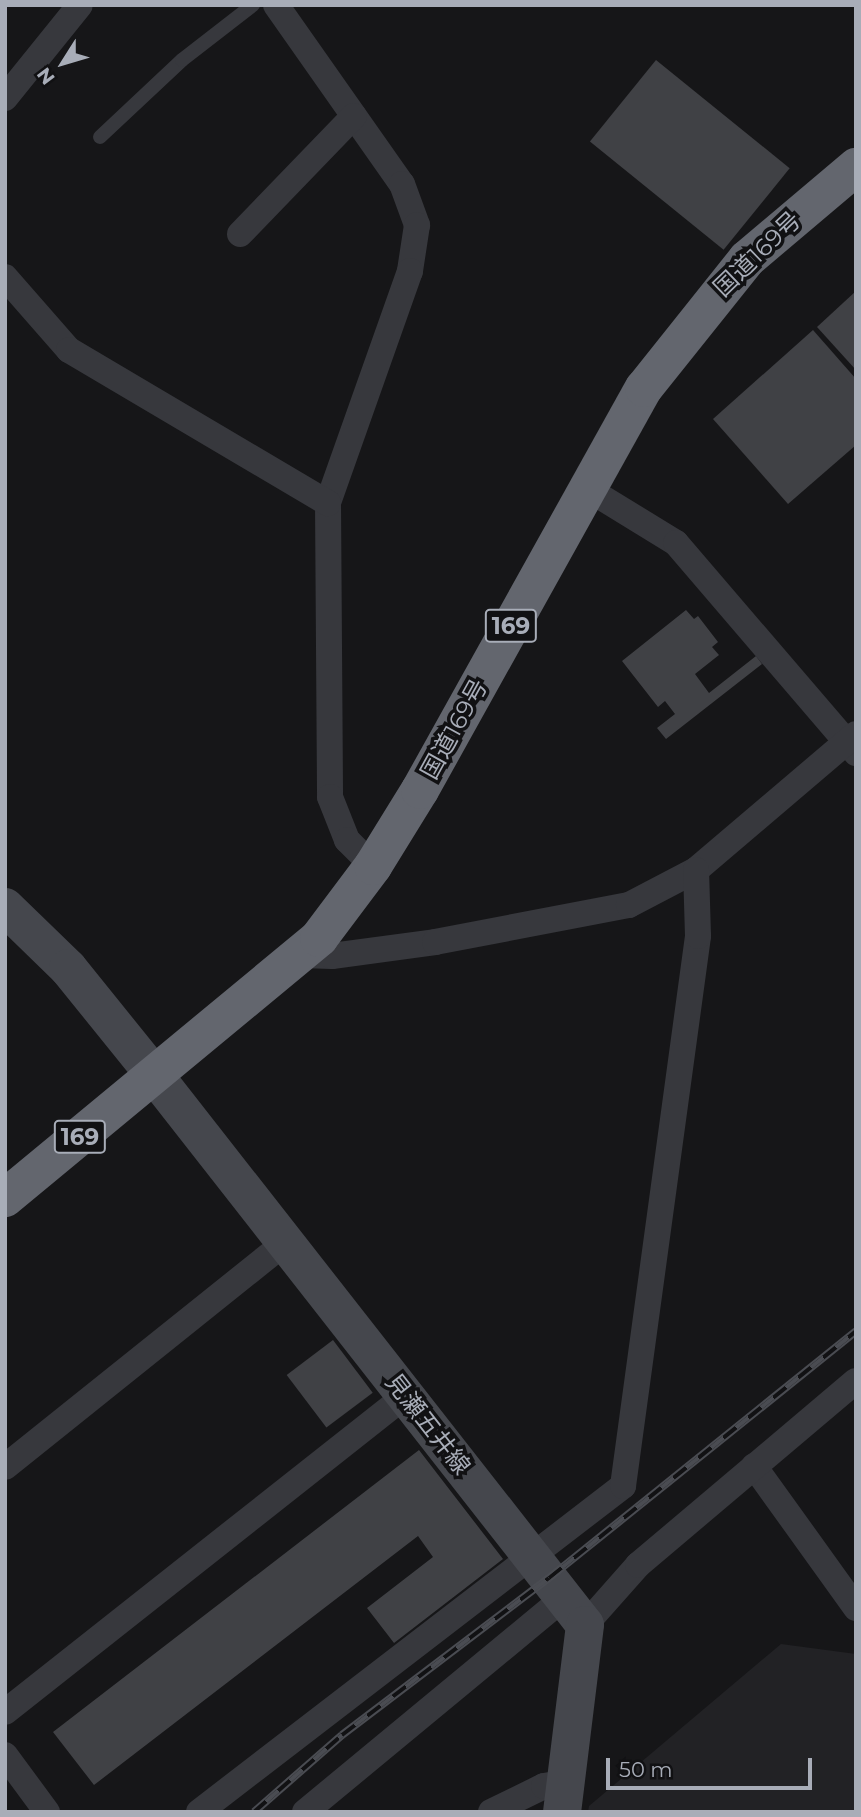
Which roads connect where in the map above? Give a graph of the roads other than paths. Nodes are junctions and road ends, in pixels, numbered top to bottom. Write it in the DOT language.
graph roads {
  1 [pos="80,5"];
  2 [pos="253,5"];
  3 [pos="276,5"];
  4 [pos="5,97"];
  5 [pos="354,116"];
  6 [pos="100,137"];
  7 [pos="856,167"];
  8 [pos="240,234"];
  9 [pos="5,278"];
  10 [pos="588,489"];
  11 [pos="328,503"];
  12 [pos="853,743"];
  13 [pos="373,866"];
  14 [pos="696,870"];
  15 [pos="5,907"];
  16 [pos="301,955"];
  17 [pos="155,1076"];
  18 [pos="5,1198"];
  19 [pos="287,1241"];
  20 [pos="856,1381"];
  21 [pos="405,1395"];
  22 [pos="754,1466"];
  23 [pos="5,1467"];
  24 [pos="532,1555"];
  25 [pos="856,1608"];
  26 [pos="574,1611"];
  27 [pos="5,1712"];
  28 [pos="5,1755"];
  29 [pos="564,1797"];
  30 [pos="47,1812"];
  31 [pos="200,1812"];
  32 [pos="305,1812"];
  33 [pos="491,1812"];
  1 -- 4 [label="street"];
  2 -- 6 [label="lane"];
  3 -- 5 [label="street"];
  5 -- 8 [label="street"];
  5 -- 11 [label="street"];
  7 -- 10 [label="highway, 国道169号 / 169"];
  9 -- 11 [label="street"];
  10 -- 12 [label="street"];
  10 -- 13 [label="highway, 国道169号 / 169"];
  11 -- 13 [label="street"];
  12 -- 14 [label="street"];
  13 -- 16 [label="highway, 国道169号 / 169"];
  14 -- 16 [label="street"];
  14 -- 24 [label="street"];
  15 -- 17 [label="main road, 見瀬五井線"];
  16 -- 17 [label="highway, 国道169号 / 169"];
  17 -- 18 [label="highway, 国道169号 / 169"];
  17 -- 19 [label="main road, 見瀬五井線"];
  19 -- 21 [label="main road, 見瀬五井線"];
  19 -- 23 [label="street"];
  20 -- 22 [label="street"];
  21 -- 24 [label="main road, 見瀬五井線"];
  21 -- 27 [label="street"];
  22 -- 25 [label="street"];
  22 -- 26 [label="street"];
  24 -- 26 [label="main road, 見瀬五井線"];
  24 -- 31 [label="street"];
  26 -- 29 [label="main road"];
  26 -- 32 [label="street"];
  28 -- 30 [label="street"];
  29 -- 33 [label="street"];
}
